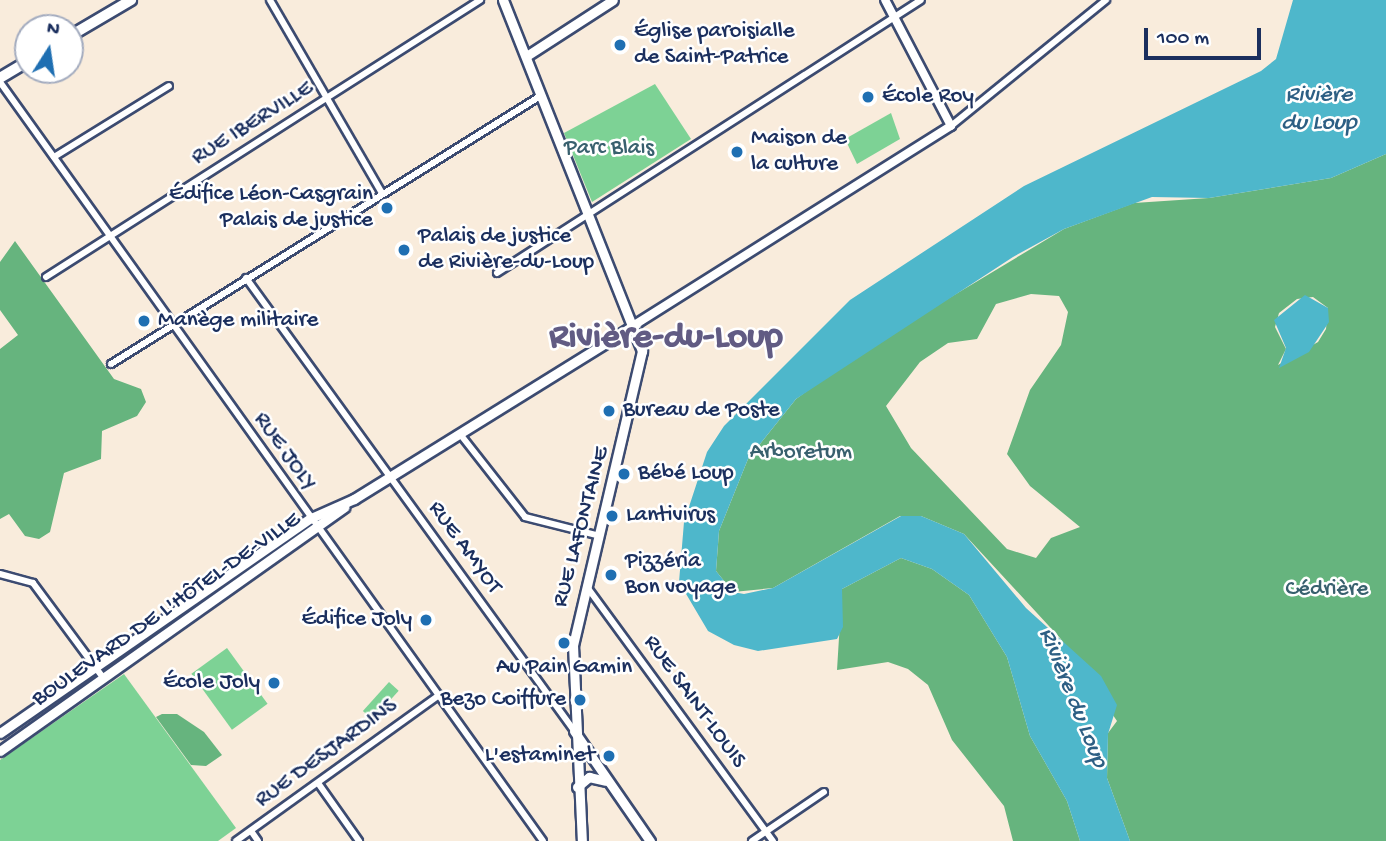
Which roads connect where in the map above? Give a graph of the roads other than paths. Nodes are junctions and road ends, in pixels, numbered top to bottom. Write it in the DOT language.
graph roads {
  1 [pos="270,0"];
  2 [pos="480,0"];
  3 [pos="503,0"];
  4 [pos="613,0"];
  5 [pos="885,0"];
  6 [pos="921,0"];
  7 [pos="1106,0"];
  8 [pos="128,1"];
  9 [pos="894,17"];
  10 [pos="84,28"];
  11 [pos="528,55"];
  12 [pos="0,80"];
  13 [pos="169,86"];
  14 [pos="542,95"];
  15 [pos="327,98"];
  16 [pos="951,126"];
  17 [pos="54,157"];
  18 [pos="383,193"];
  19 [pos="589,214"];
  20 [pos="109,235"];
  21 [pos="497,274"];
  22 [pos="46,277"];
  23 [pos="246,278"];
  24 [pos="636,324"];
  25 [pos="171,325"];
  26 [pos="111,364"];
  27 [pos="460,434"];
  28 [pos="389,478"];
  29 [pos="354,499"];
  30 [pos="311,518"];
  31 [pos="318,528"];
  32 [pos="600,536"];
  33 [pos="0,575"];
  34 [pos="586,585"];
  35 [pos="95,667"];
  36 [pos="104,679"];
  37 [pos="439,695"];
  38 [pos="573,730"];
  39 [pos="0,733"];
  40 [pos="0,751"];
  41 [pos="608,782"];
  42 [pos="318,783"];
  43 [pos="577,788"];
  44 [pos="824,792"];
  45 [pos="251,831"];
  46 [pos="766,832"];
  47 [pos="236,841"];
  48 [pos="258,841"];
  49 [pos="359,841"];
  50 [pos="543,841"];
  51 [pos="582,841"];
  52 [pos="650,841"];
  53 [pos="752,841"];
  54 [pos="773,841"];
  1 -- 15 [label="street"];
  2 -- 15 [label="street, RUE IBERVILLE"];
  3 -- 11 [label="main road, RUE LAFONTAINE"];
  4 -- 11 [label="main road"];
  5 -- 9 [label="street"];
  6 -- 9 [label="street"];
  7 -- 16 [label="street"];
  8 -- 10 [label="main road"];
  9 -- 16 [label="street"];
  9 -- 19 [label="street"];
  11 -- 14 [label="main road, RUE LAFONTAINE"];
  12 -- 17 [label="street, RUE JOLY"];
  13 -- 17 [label="street"];
  14 -- 18 [label="street"];
  14 -- 19 [label="main road, RUE LAFONTAINE"];
  15 -- 18 [label="street"];
  15 -- 20 [label="street, RUE IBERVILLE"];
  16 -- 24 [label="street"];
  17 -- 20 [label="street, RUE JOLY"];
  18 -- 23 [label="street"];
  19 -- 21 [label="street"];
  19 -- 24 [label="main road, RUE LAFONTAINE"];
  20 -- 22 [label="street, RUE IBERVILLE"];
  20 -- 25 [label="street, RUE JOLY"];
  23 -- 25 [label="street"];
  23 -- 28 [label="street, RUE AMYOT"];
  24 -- 27 [label="main road, BOULEVARD DE L'HÔTEL-DE-VILLE"];
  24 -- 32 [label="main road, RUE LAFONTAINE"];
  25 -- 26 [label="street"];
  25 -- 30 [label="street, RUE JOLY"];
  27 -- 28 [label="main road, BOULEVARD DE L'HÔTEL-DE-VILLE"];
  27 -- 32 [label="street"];
  28 -- 29 [label="main road, BOULEVARD DE L'HÔTEL-DE-VILLE"];
  28 -- 38 [label="street, RUE AMYOT"];
  29 -- 30 [label="main road, BOULEVARD DE L'HÔTEL-DE-VILLE"];
  29 -- 31 [label="main road, BOULEVARD DE L'HÔTEL-DE-VILLE"];
  30 -- 31 [label="street, RUE JOLY"];
  30 -- 35 [label="main road, BOULEVARD DE L'HÔTEL-DE-VILLE"];
  31 -- 36 [label="main road, BOULEVARD DE L'HÔTEL-DE-VILLE"];
  31 -- 37 [label="street, RUE JOLY"];
  32 -- 34 [label="main road, RUE LAFONTAINE"];
  33 -- 35 [label="street"];
  34 -- 38 [label="main road, RUE LAFONTAINE"];
  34 -- 46 [label="street, RUE SAINT-LOUIS"];
  35 -- 36 [label="street"];
  35 -- 39 [label="main road, BOULEVARD DE L'HÔTEL-DE-VILLE"];
  36 -- 40 [label="main road, BOULEVARD DE L'HÔTEL-DE-VILLE"];
  37 -- 42 [label="street, RUE DESJARDINS"];
  37 -- 50 [label="street, RUE JOLY"];
  38 -- 41 [label="main road, RUE AMYOT"];
  38 -- 43 [label="main road, RUE LAFONTAINE"];
  41 -- 43 [label="main road"];
  41 -- 52 [label="main road, RUE AMYOT"];
  42 -- 45 [label="street, RUE DESJARDINS"];
  42 -- 49 [label="street"];
  43 -- 51 [label="main road, RUE LAFONTAINE"];
  44 -- 46 [label="street"];
  45 -- 47 [label="street, RUE DESJARDINS"];
  45 -- 48 [label="street"];
  46 -- 53 [label="street"];
  46 -- 54 [label="street, RUE SAINT-LOUIS"];
}
